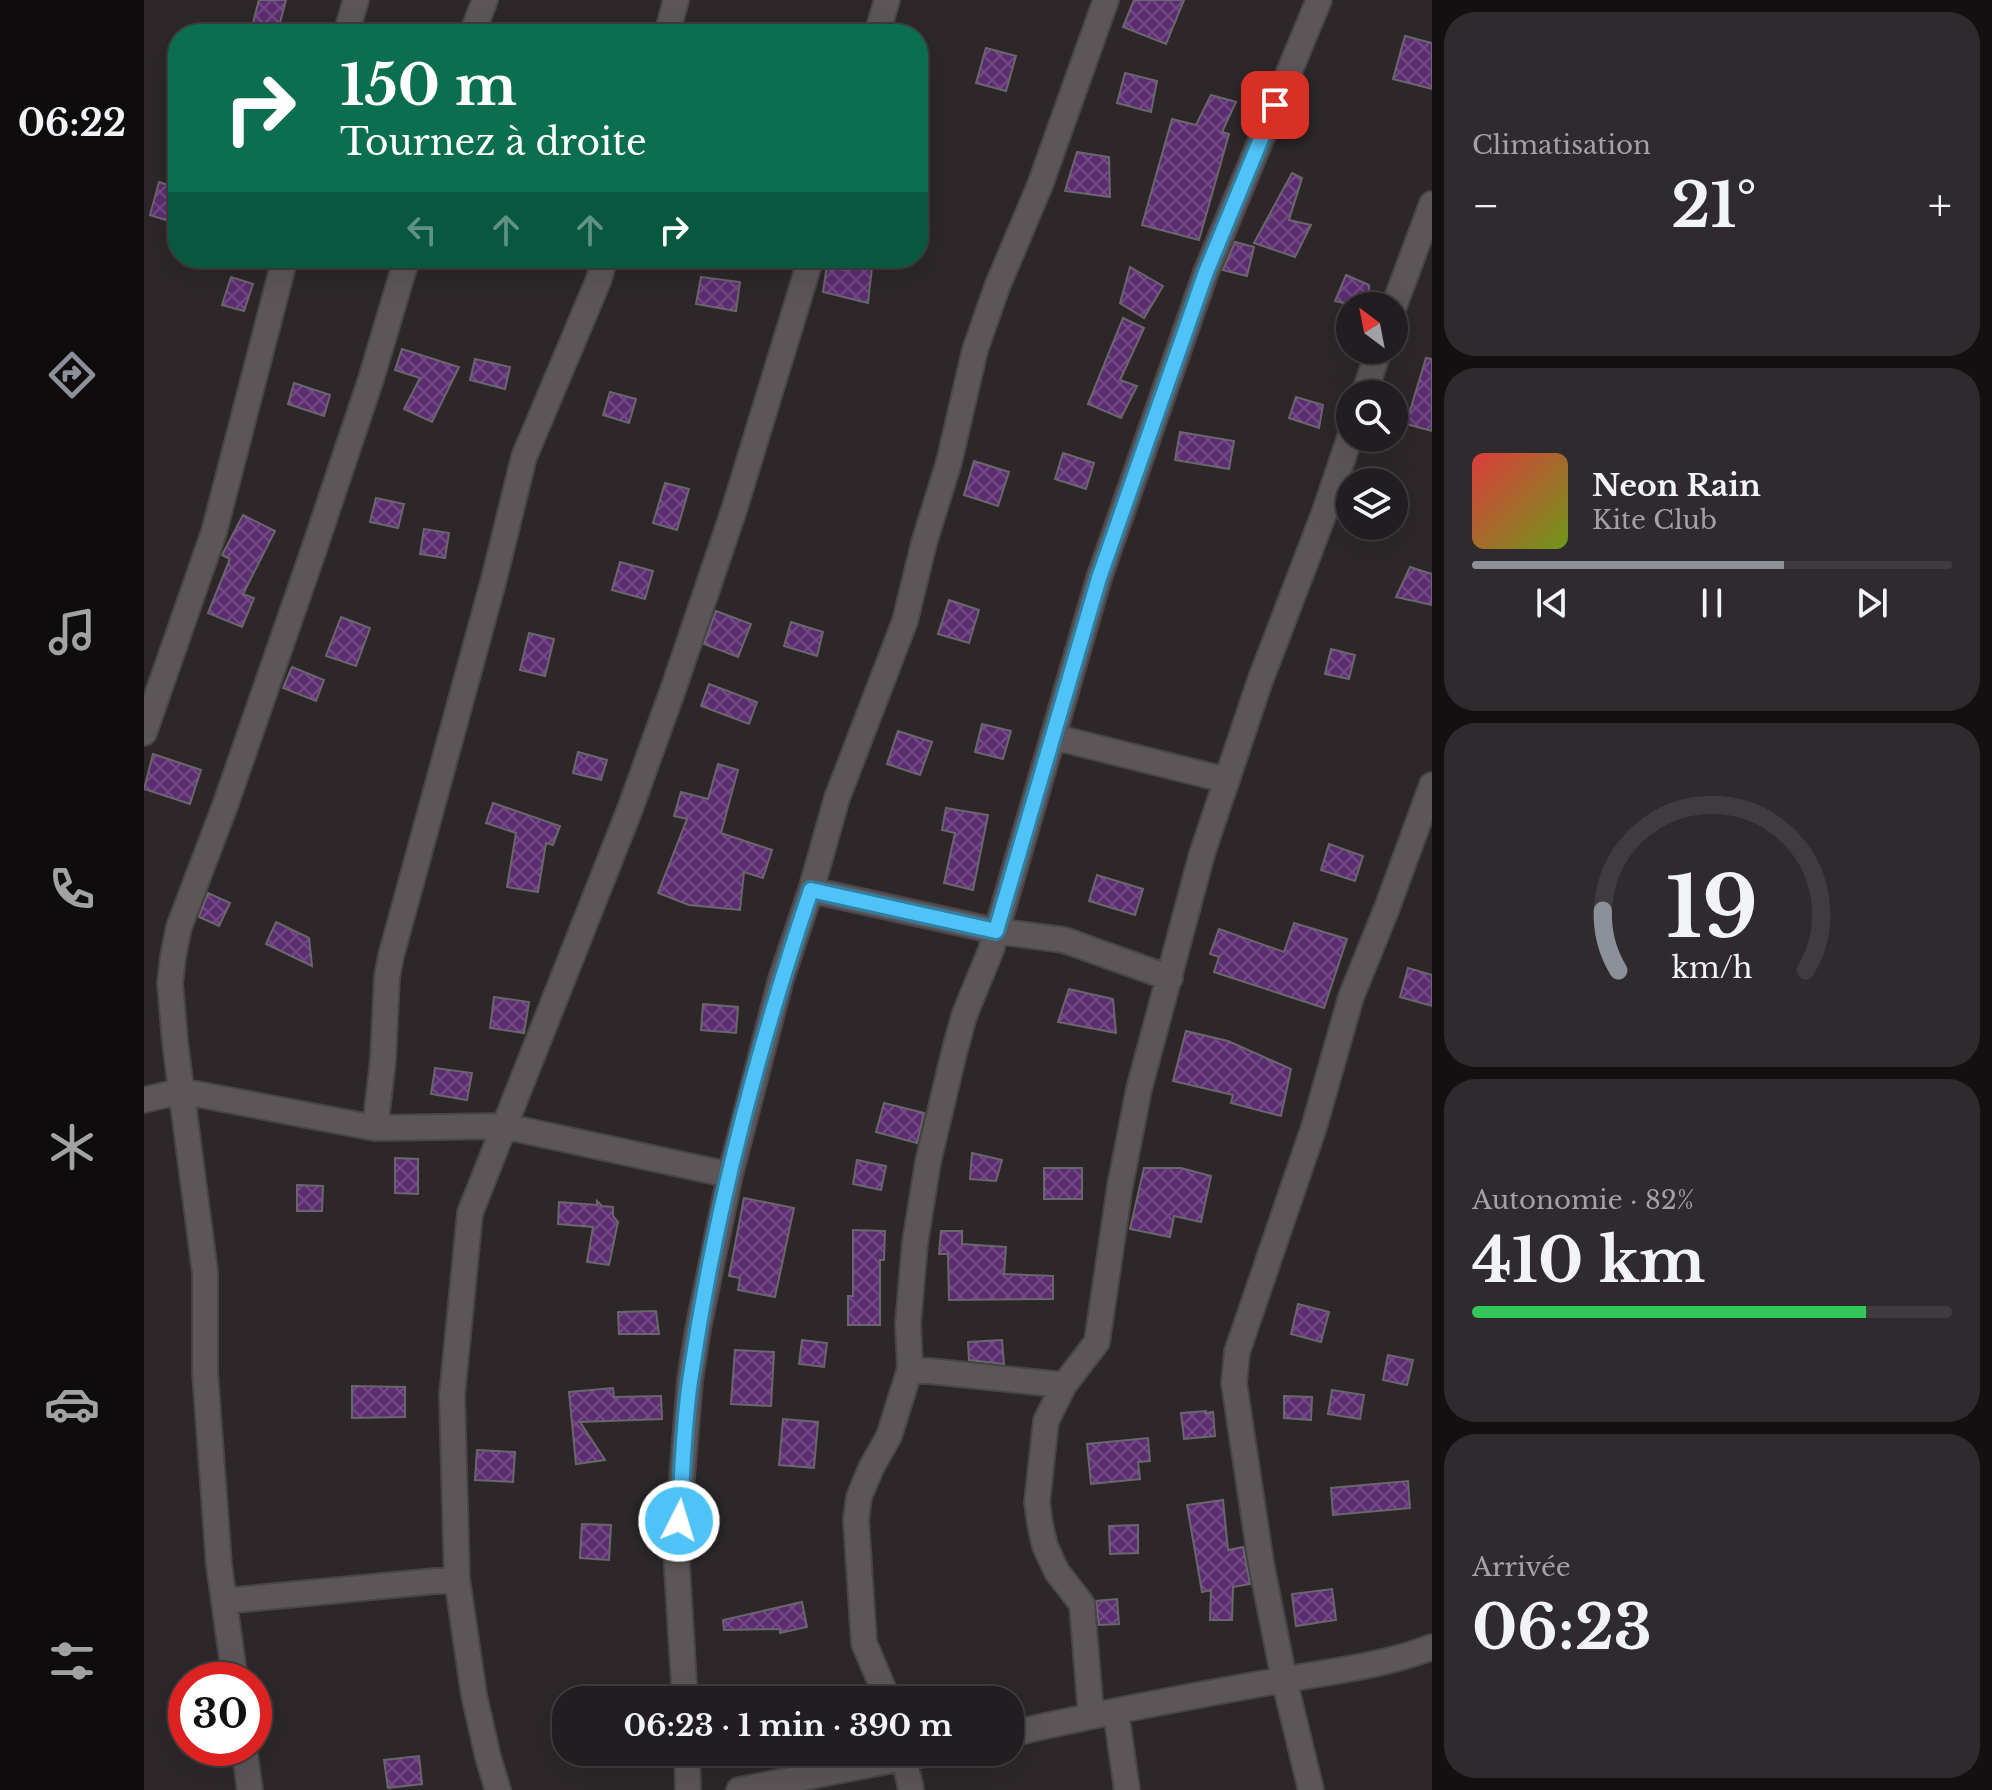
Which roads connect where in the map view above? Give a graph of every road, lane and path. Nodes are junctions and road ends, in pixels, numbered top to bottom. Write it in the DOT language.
graph roads {
  1 [pos="356,0"];
  2 [pos="485,0"];
  3 [pos="676,0"];
  4 [pos="887,0"];
  5 [pos="1106,0"];
  6 [pos="1319,0"];
  7 [pos="349,24"];
  8 [pos="476,24"];
  9 [pos="670,24"];
  10 [pos="880,24"];
  11 [pos="1432,204"];
  12 [pos="282,268"];
  13 [pos="404,268"];
  14 [pos="602,268"];
  15 [pos="808,268"];
  16 [pos="1399,292"];
  17 [pos="1345,452"];
  18 [pos="144,733"];
  19 [pos="1054,737"];
  20 [pos="1226,780"];
  21 [pos="1432,785"];
  22 [pos="811,890"];
  23 [pos="996,931"];
  24 [pos="1170,978"];
  25 [pos="181,1091"];
  26 [pos="144,1100"];
  27 [pos="504,1126"];
  28 [pos="375,1128"];
  29 [pos="730,1175"];
  30 [pos="910,1369"];
  31 [pos="1064,1385"];
  32 [pos="457,1579"];
  33 [pos="224,1601"];
  34 [pos="1432,1647"];
  35 [pos="232,1662"];
  36 [pos="1284,1679"];
  37 [pos="684,1686"];
  38 [pos="882,1686"];
  39 [pos="1116,1712"];
  40 [pos="1091,1715"];
  41 [pos="1024,1731"];
  42 [pos="247,1766"];
  43 [pos="687,1766"];
  44 [pos="855,1766"];
  45 [pos="906,1766"];
  46 [pos="250,1790"];
  47 [pos="498,1790"];
  48 [pos="688,1790"];
  49 [pos="739,1790"];
  50 [pos="911,1790"];
  51 [pos="1127,1790"];
  52 [pos="1311,1790"];
  1 -- 7 [label="street"];
  2 -- 8 [label="street"];
  3 -- 9 [label="street"];
  4 -- 10 [label="street"];
  5 -- 22 [label="street"];
  6 -- 19 [label="street"];
  11 -- 16 [label="street"];
  12 -- 18 [label="street"];
  13 -- 25 [label="street"];
  14 -- 28 [label="street"];
  15 -- 27 [label="street"];
  17 -- 20 [label="street"];
  19 -- 20 [label="street"];
  19 -- 23 [label="street"];
  20 -- 24 [label="street"];
  21 -- 36 [label="street"];
  22 -- 23 [label="street"];
  22 -- 29 [label="street"];
  23 -- 24 [label="street"];
  23 -- 30 [label="street"];
  24 -- 31 [label="street"];
  25 -- 26 [label="street"];
  25 -- 28 [label="street"];
  25 -- 33 [label="street"];
  27 -- 28 [label="street"];
  27 -- 29 [label="street"];
  27 -- 32 [label="street"];
  29 -- 37 [label="street"];
  30 -- 31 [label="street"];
  30 -- 38 [label="street"];
  31 -- 40 [label="street"];
  32 -- 33 [label="street"];
  32 -- 47 [label="street"];
  33 -- 35 [label="street"];
  34 -- 36 [label="street"];
  36 -- 39 [label="street"];
  36 -- 52 [label="street"];
  39 -- 40 [label="street"];
  39 -- 51 [label="street"];
  40 -- 41 [label="street"];
  42 -- 46 [label="street"];
  43 -- 48 [label="street"];
  44 -- 49 [label="street"];
  45 -- 50 [label="street"];
}
